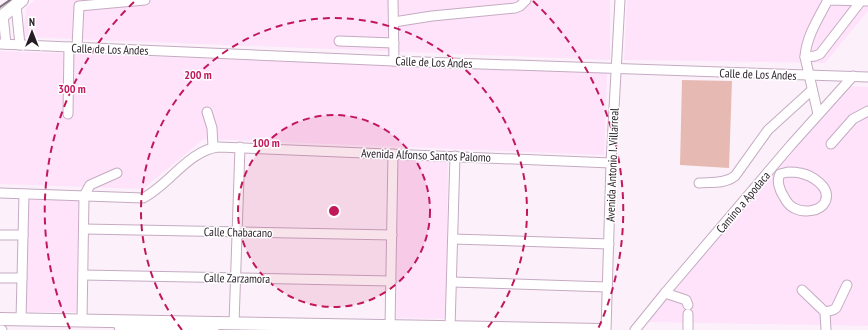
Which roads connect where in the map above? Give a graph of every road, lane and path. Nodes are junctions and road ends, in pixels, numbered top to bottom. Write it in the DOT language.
graph roads {
  1 [pos="145,0"];
  2 [pos="393,0"];
  3 [pos="526,0"];
  4 [pos="620,0"];
  5 [pos="865,1"];
  6 [pos="19,2"];
  7 [pos="76,3"];
  8 [pos="2,16"];
  9 [pos="394,22"];
  10 [pos="339,41"];
  11 [pos="394,43"];
  12 [pos="3,44"];
  13 [pos="20,45"];
  14 [pos="73,47"];
  15 [pos="805,56"];
  16 [pos="394,61"];
  17 [pos="616,69"];
  18 [pos="809,75"];
  19 [pos="853,76"];
  20 [pos="868,77"];
  21 [pos="812,90"];
  22 [pos="868,111"];
  23 [pos="207,112"];
  24 [pos="68,114"];
  25 [pos="818,114"];
  26 [pos="831,144"];
  27 [pos="213,147"];
  28 [pos="240,147"];
  29 [pos="393,154"];
  30 [pos="455,156"];
  31 [pos="611,163"];
  32 [pos="777,170"];
  33 [pos="117,173"];
  34 [pos="699,183"];
  35 [pos="0,193"];
  36 [pos="24,194"];
  37 [pos="84,196"];
  38 [pos="84,229"];
  39 [pos="237,232"];
  40 [pos="0,235"];
  41 [pos="23,235"];
  42 [pos="392,235"];
  43 [pos="453,239"];
  44 [pos="609,244"];
  45 [pos="83,275"];
  46 [pos="0,278"];
  47 [pos="22,278"];
  48 [pos="235,278"];
  49 [pos="391,281"];
  50 [pos="452,282"];
  51 [pos="847,285"];
  52 [pos="607,287"];
  53 [pos="802,290"];
  54 [pos="665,293"];
  55 [pos="825,312"];
  56 [pos="0,319"];
  57 [pos="21,320"];
  58 [pos="82,321"];
  59 [pos="0,323"];
  60 [pos="234,324"];
  61 [pos="390,327"];
  62 [pos="450,328"];
  63 [pos="214,330"];
  64 [pos="601,330"];
  65 [pos="606,330"];
  66 [pos="635,330"];
  67 [pos="688,330"];
  68 [pos="826,330"];
  1 -- 7 [label="street"];
  2 -- 9 [label="street"];
  3 -- 9 [label="street"];
  4 -- 17 [label="street, Avenida Antonio I. Villarreal"];
  5 -- 15 [label="street"];
  5 -- 15 [label="street"];
  6 -- 8 [label="main road"];
  6 -- 13 [label="street"];
  7 -- 14 [label="street"];
  8 -- 12 [label="street"];
  9 -- 11 [label="street"];
  10 -- 11 [label="street"];
  11 -- 16 [label="street"];
  12 -- 13 [label="street, Calle de Los Andes"];
  13 -- 14 [label="street, Calle de Los Andes"];
  14 -- 16 [label="street, Calle de Los Andes"];
  14 -- 24 [label="street"];
  15 -- 18 [label="street"];
  16 -- 17 [label="street, Calle de Los Andes"];
  17 -- 18 [label="street, Calle de Los Andes"];
  17 -- 31 [label="street, Avenida Antonio I. Villarreal"];
  18 -- 19 [label="street, Calle de Los Andes"];
  18 -- 21 [label="street"];
  19 -- 20 [label="street, Calle de Los Andes"];
  19 -- 25 [label="street, Camino a Apodaca"];
  21 -- 25 [label="street"];
  21 -- 34 [label="street"];
  22 -- 26 [label="street"];
  23 -- 27 [label="street"];
  25 -- 32 [label="street, Camino a Apodaca"];
  27 -- 28 [label="street, Avenida Alfonso Santos Palomo"];
  27 -- 37 [label="street"];
  28 -- 29 [label="street, Avenida Alfonso Santos Palomo"];
  28 -- 39 [label="street"];
  29 -- 30 [label="street, Avenida Alfonso Santos Palomo"];
  29 -- 42 [label="street"];
  30 -- 31 [label="street, Avenida Alfonso Santos Palomo"];
  30 -- 43 [label="street"];
  31 -- 44 [label="street, Avenida Antonio I. Villarreal"];
  32 -- 32 [label="street"];
  32 -- 54 [label="street, Camino a Apodaca"];
  33 -- 37 [label="street"];
  35 -- 36 [label="street"];
  36 -- 37 [label="street"];
  36 -- 41 [label="street"];
  37 -- 38 [label="street"];
  38 -- 39 [label="street, Calle Chabacano"];
  38 -- 45 [label="street"];
  39 -- 42 [label="street, Calle Chabacano"];
  39 -- 48 [label="street"];
  40 -- 41 [label="street"];
  41 -- 47 [label="street"];
  42 -- 49 [label="street"];
  43 -- 44 [label="street"];
  43 -- 50 [label="street"];
  44 -- 52 [label="street, Avenida Antonio I. Villarreal"];
  45 -- 48 [label="street, Calle Zarzamora"];
  45 -- 58 [label="street"];
  46 -- 47 [label="street"];
  47 -- 57 [label="street"];
  48 -- 49 [label="street, Calle Zarzamora"];
  48 -- 60 [label="street"];
  49 -- 61 [label="street"];
  50 -- 52 [label="street"];
  50 -- 62 [label="street"];
  51 -- 55 [label="street"];
  52 -- 65 [label="street, Avenida Antonio I. Villarreal"];
  53 -- 55 [label="street"];
  54 -- 66 [label="street, Camino a Apodaca"];
  54 -- 67 [label="street"];
  55 -- 68 [label="street"];
  56 -- 57 [label="main road"];
  57 -- 58 [label="main road"];
  58 -- 60 [label="main road"];
  59 -- 63 [label="street"];
  60 -- 61 [label="main road"];
  61 -- 62 [label="main road"];
  62 -- 64 [label="main road"];
}
